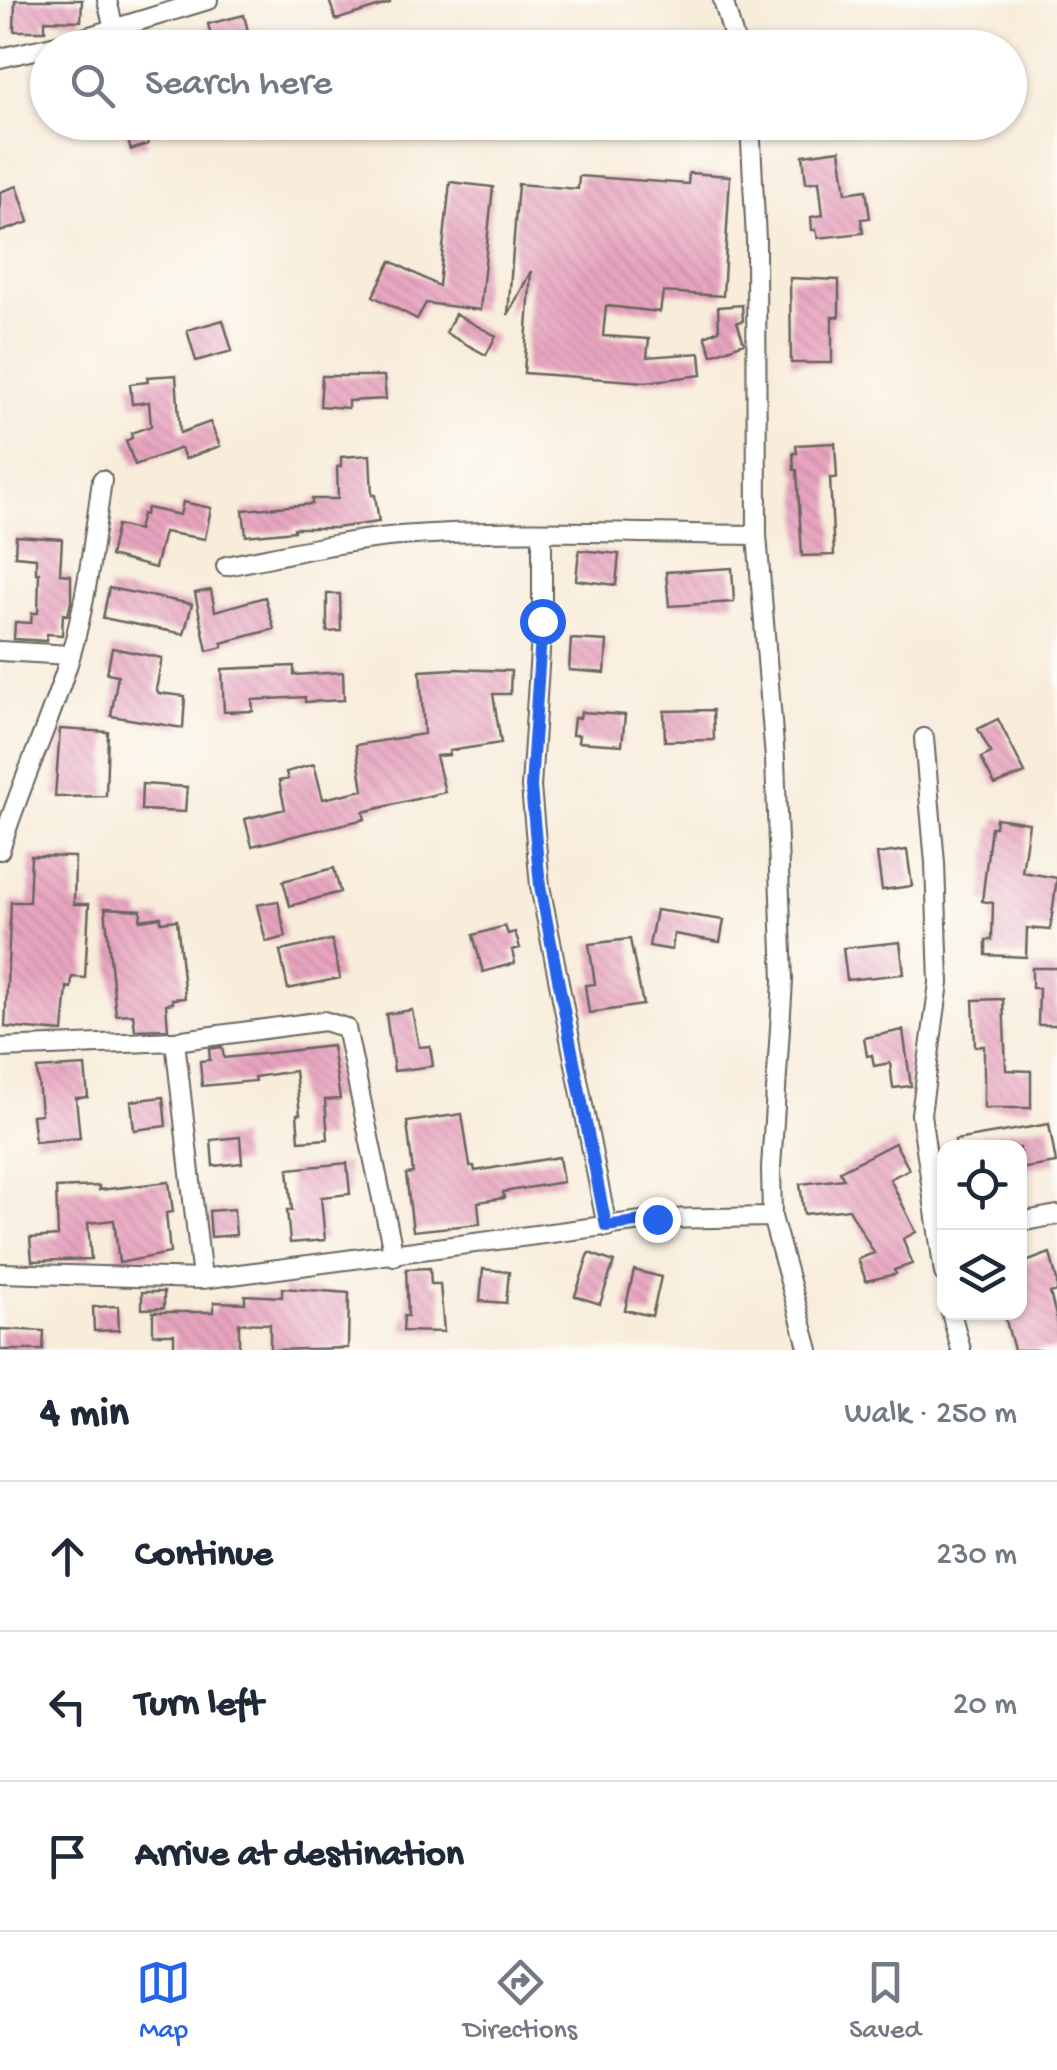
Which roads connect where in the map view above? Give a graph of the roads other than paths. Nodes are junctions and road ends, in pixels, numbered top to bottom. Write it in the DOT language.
graph roads {
  1 [pos="108,0"];
  2 [pos="208,0"];
  3 [pos="723,0"];
  4 [pos="114,29"];
  5 [pos="110,30"];
  6 [pos="732,30"];
  7 [pos="30,50"];
  8 [pos="0,58"];
  9 [pos="751,140"];
  10 [pos="102,480"];
  11 [pos="542,533"];
  12 [pos="757,535"];
  13 [pos="226,566"];
  14 [pos="0,651"];
  15 [pos="70,656"];
  16 [pos="924,738"];
  17 [pos="0,850"];
  18 [pos="175,1041"];
  19 [pos="0,1048"];
  20 [pos="1057,1214"];
  21 [pos="772,1216"];
  22 [pos="1027,1220"];
  23 [pos="606,1226"];
  24 [pos="940,1230"];
  25 [pos="394,1256"];
  26 [pos="0,1274"];
  27 [pos="202,1278"];
  28 [pos="953,1320"];
  29 [pos="809,1350"];
  30 [pos="961,1350"];
  1 -- 4 [label="street"];
  2 -- 4 [label="street"];
  3 -- 6 [label="street"];
  4 -- 5 [label="street"];
  7 -- 8 [label="street"];
  9 -- 12 [label="street"];
  10 -- 15 [label="street"];
  11 -- 12 [label="street"];
  11 -- 13 [label="street"];
  11 -- 23 [label="street"];
  12 -- 21 [label="street"];
  14 -- 15 [label="street"];
  15 -- 17 [label="street"];
  16 -- 24 [label="street"];
  18 -- 19 [label="street"];
  18 -- 25 [label="street"];
  18 -- 27 [label="street"];
  20 -- 22 [label="street"];
  21 -- 23 [label="street"];
  21 -- 29 [label="street"];
  23 -- 25 [label="street"];
  25 -- 27 [label="street"];
  26 -- 27 [label="street"];
  28 -- 30 [label="street"];
}
